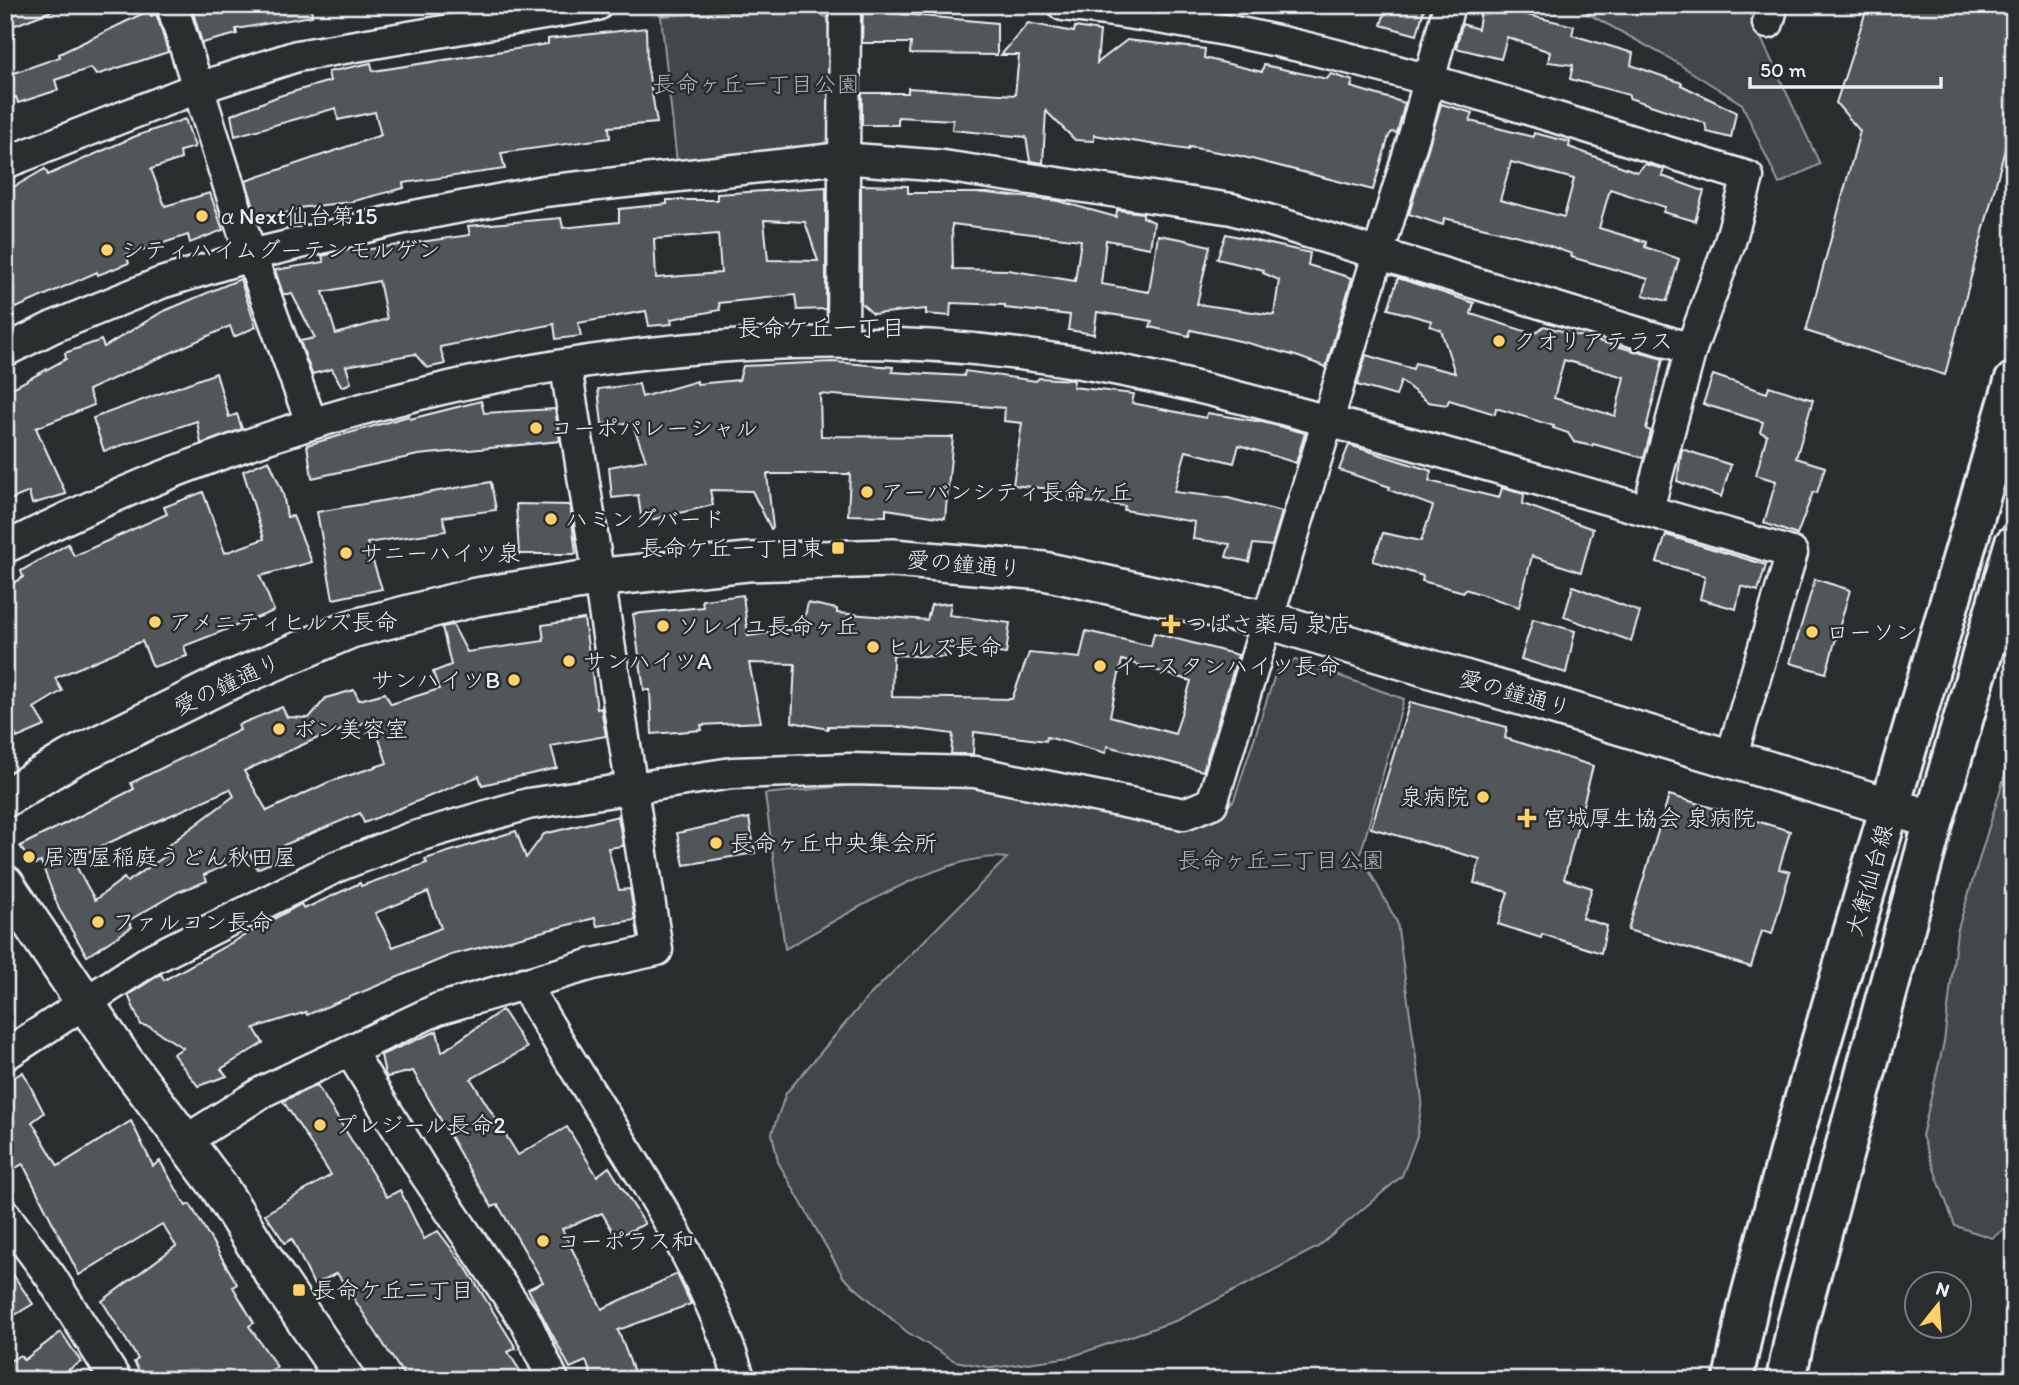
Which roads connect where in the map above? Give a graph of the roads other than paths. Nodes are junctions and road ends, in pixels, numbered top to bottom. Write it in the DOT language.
graph roads {
  1 [pos="172,5"];
  2 [pos="597,5"];
  3 [pos="845,5"];
  4 [pos="1063,5"];
  5 [pos="1449,5"];
  6 [pos="1429,80"];
  7 [pos="197,88"];
  8 [pos="842,159"];
  9 [pos="5,163"];
  10 [pos="1378,252"];
  11 [pos="251,256"];
  12 [pos="843,340"];
  13 [pos="1691,349"];
  14 [pos="5,351"];
  15 [pos="566,367"];
  16 [pos="2014,382"];
  17 [pos="1327,421"];
  18 [pos="311,422"];
  19 [pos="1648,509"];
  20 [pos="2014,545"];
  21 [pos="5,548"];
  22 [pos="601,578"];
  23 [pos="1268,620"];
  24 [pos="1731,758"];
  25 [pos="632,788"];
  26 [pos="5,798"];
  27 [pos="1890,805"];
  28 [pos="1934,820"];
  29 [pos="5,884"];
  30 [pos="524,983"];
  31 [pos="83,1000"];
  32 [pos="350,1051"];
  33 [pos="5,1055"];
  34 [pos="185,1141"];
  35 [pos="5,1214"];
  36 [pos="14,1246"];
  37 [pos="116,1380"];
  38 [pos="346,1380"];
  39 [pos="553,1380"];
  40 [pos="740,1380"];
  41 [pos="1733,1380"];
  42 [pos="1786,1380"];
  1 -- 7 [label="street"];
  2 -- 7 [label="street"];
  3 -- 8 [label="street"];
  4 -- 6 [label="street"];
  5 -- 6 [label="street"];
  6 -- 10 [label="street"];
  6 -- 13 [label="street"];
  7 -- 9 [label="street"];
  7 -- 11 [label="street"];
  8 -- 10 [label="street"];
  8 -- 11 [label="street"];
  8 -- 12 [label="street"];
  10 -- 13 [label="street"];
  10 -- 17 [label="street"];
  11 -- 14 [label="street"];
  11 -- 18 [label="street"];
  12 -- 15 [label="street"];
  12 -- 17 [label="street"];
  13 -- 19 [label="street"];
  15 -- 18 [label="street"];
  15 -- 22 [label="street"];
  16 -- 27 [label="main road, 大衡仙台線"];
  17 -- 19 [label="street"];
  17 -- 23 [label="street"];
  18 -- 21 [label="street"];
  19 -- 24 [label="street"];
  20 -- 28 [label="main road, 大衡仙台線"];
  22 -- 23 [label="street, 愛の鐘通り"];
  22 -- 25 [label="street"];
  22 -- 26 [label="street, 愛の鐘通り"];
  23 -- 24 [label="street, 愛の鐘通り"];
  23 -- 25 [label="street"];
  24 -- 27 [label="street, 愛の鐘通り"];
  25 -- 30 [label="street"];
  25 -- 31 [label="street"];
  27 -- 28 [label="street, 愛の鐘通り"];
  27 -- 41 [label="main road, 大衡仙台線"];
  28 -- 42 [label="main road, 大衡仙台線"];
  29 -- 31 [label="street"];
  30 -- 32 [label="street"];
  30 -- 40 [label="street"];
  31 -- 33 [label="street"];
  31 -- 34 [label="street"];
  32 -- 34 [label="street"];
  32 -- 39 [label="street"];
  34 -- 38 [label="street"];
  35 -- 36 [label="street"];
  36 -- 37 [label="street"];
}
